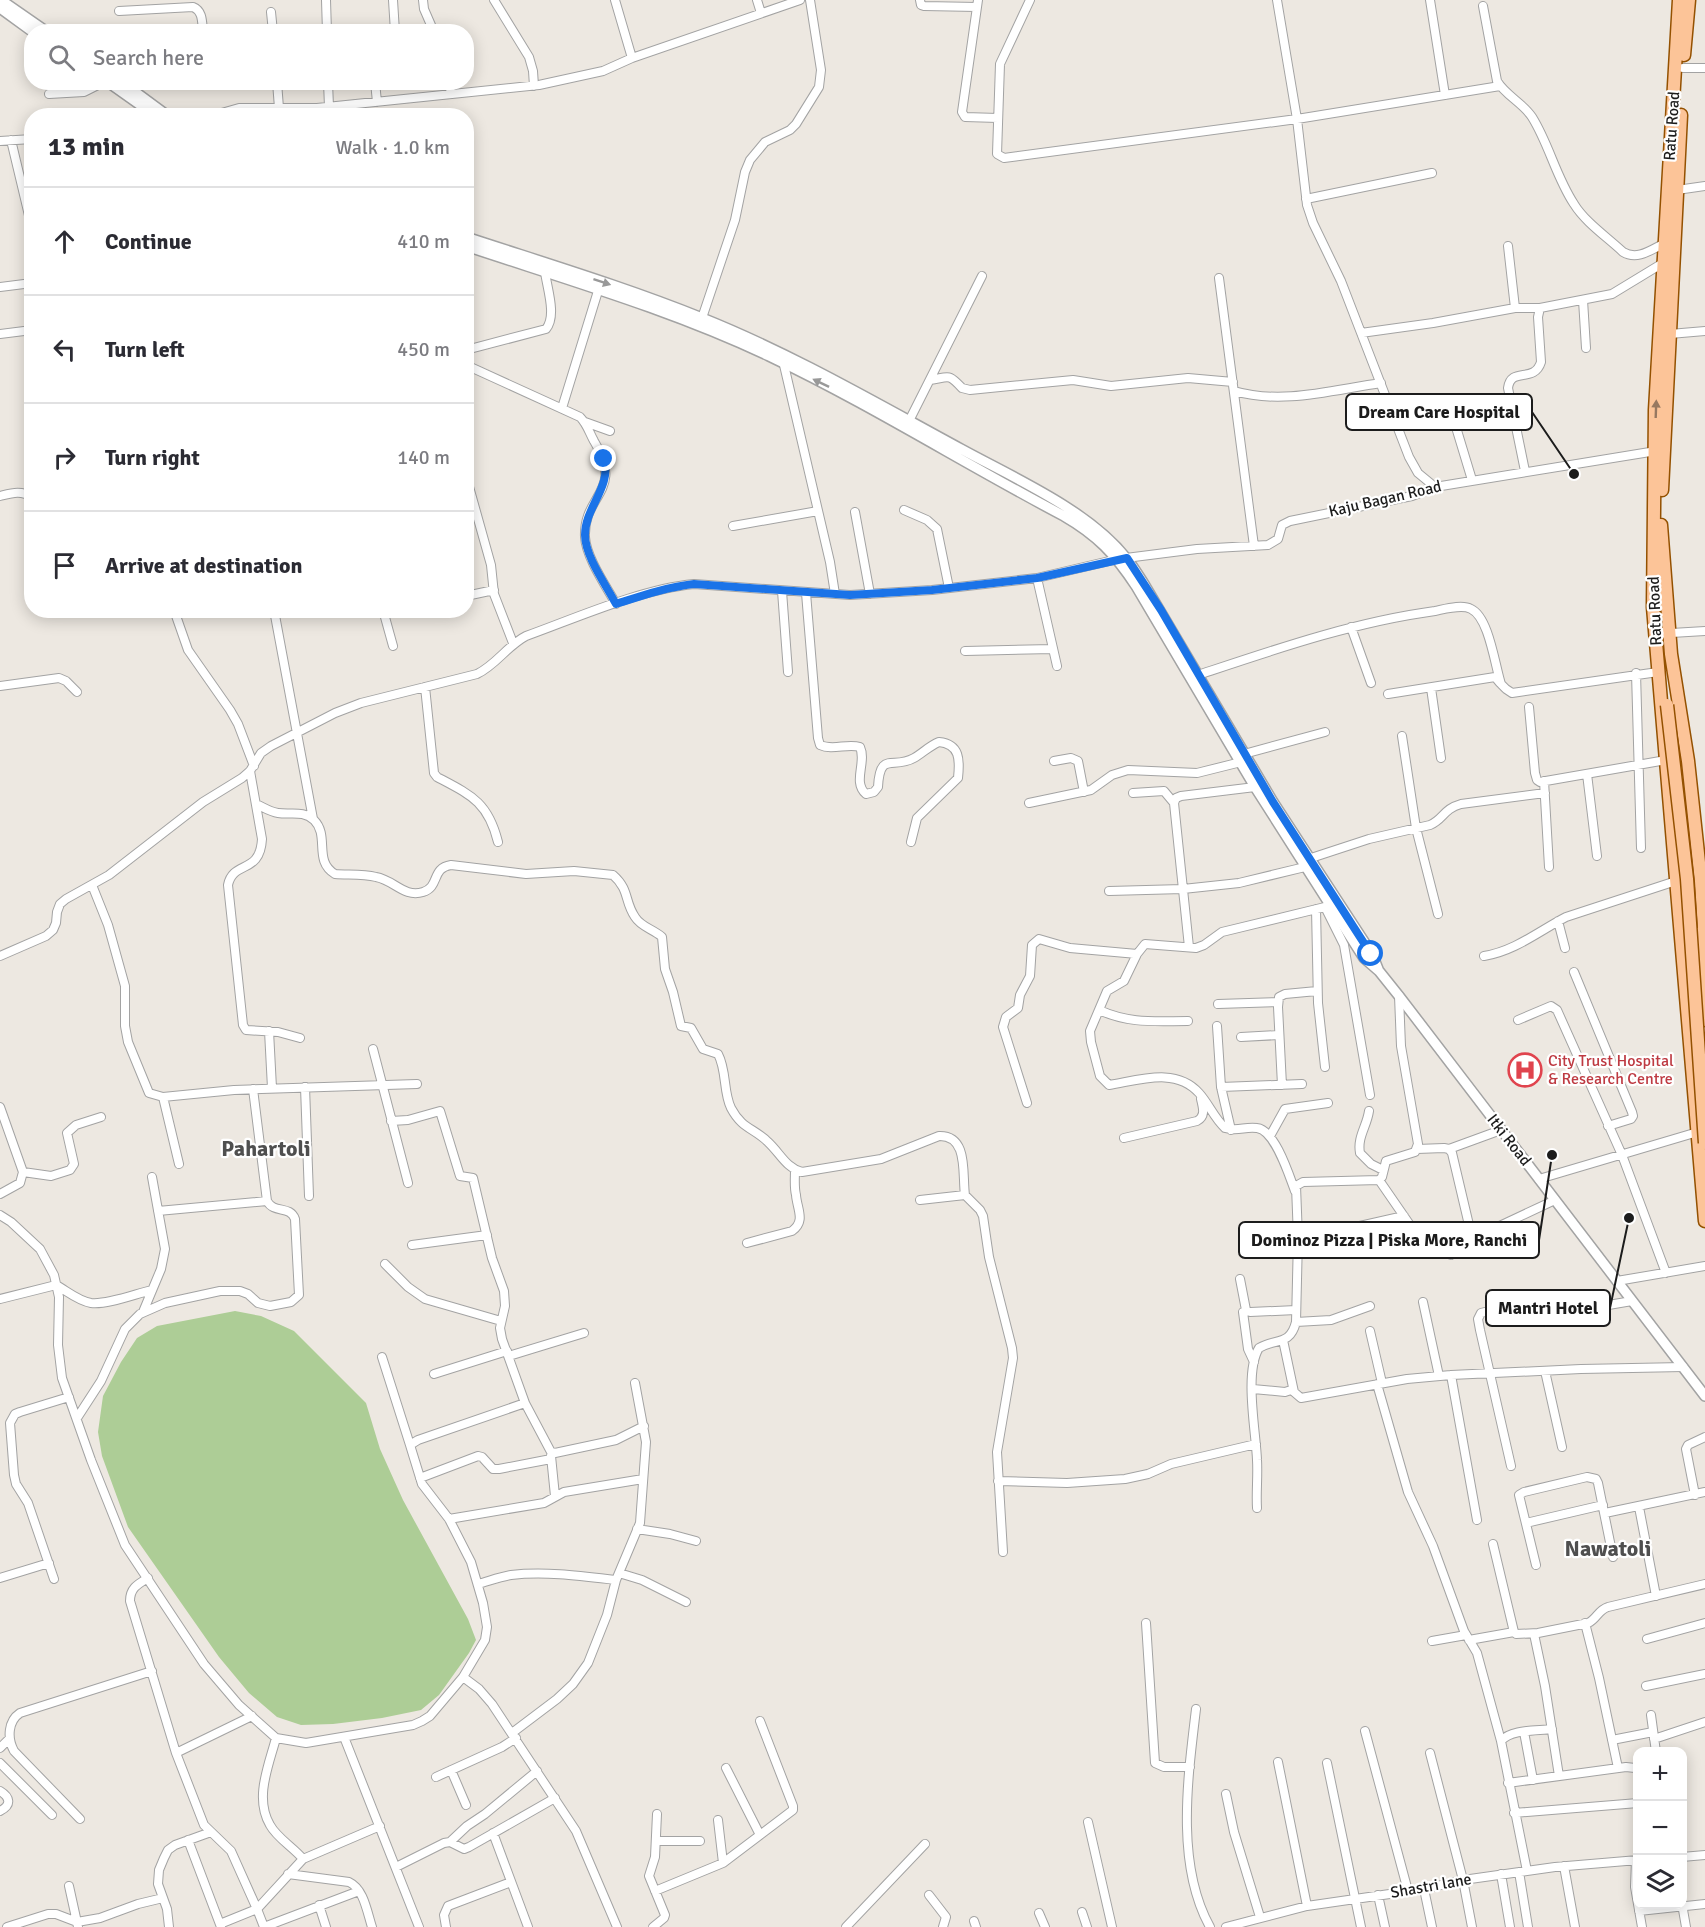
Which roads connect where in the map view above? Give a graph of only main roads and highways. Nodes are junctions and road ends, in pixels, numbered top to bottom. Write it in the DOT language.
graph roads {
  1 [pos="1679,0"];
  2 [pos="1689,0"];
  3 [pos="1669,241"];
  4 [pos="1659,451"];
  5 [pos="1658,673"];
  6 [pos="1676,676"];
  7 [pos="1670,705"];
  8 [pos="1705,944"];
  9 [pos="1705,1020"];
  10 [pos="1701,1131"];
  11 [pos="1705,1143"];
  12 [pos="1705,1216"];
  1 -- 3 [label="main road, Ratu Road"];
  2 -- 3 [label="main road, Ratu Road"];
  3 -- 4 [label="main road, Ratu Road"];
  4 -- 3 [label="main road, Ratu Road, one-way"];
  4 -- 5 [label="main road, Ratu Road"];
  4 -- 6 [label="main road, Ratu Road"];
  5 -- 7 [label="main road"];
  5 -- 10 [label="main road, Ratu Road"];
  6 -- 7 [label="main road"];
  6 -- 8 [label="main road, Ratu Road"];
  7 -- 9 [label="main road"];
  7 -- 11 [label="main road, bridge"];
  10 -- 12 [label="main road, Ratu Road"];
}
